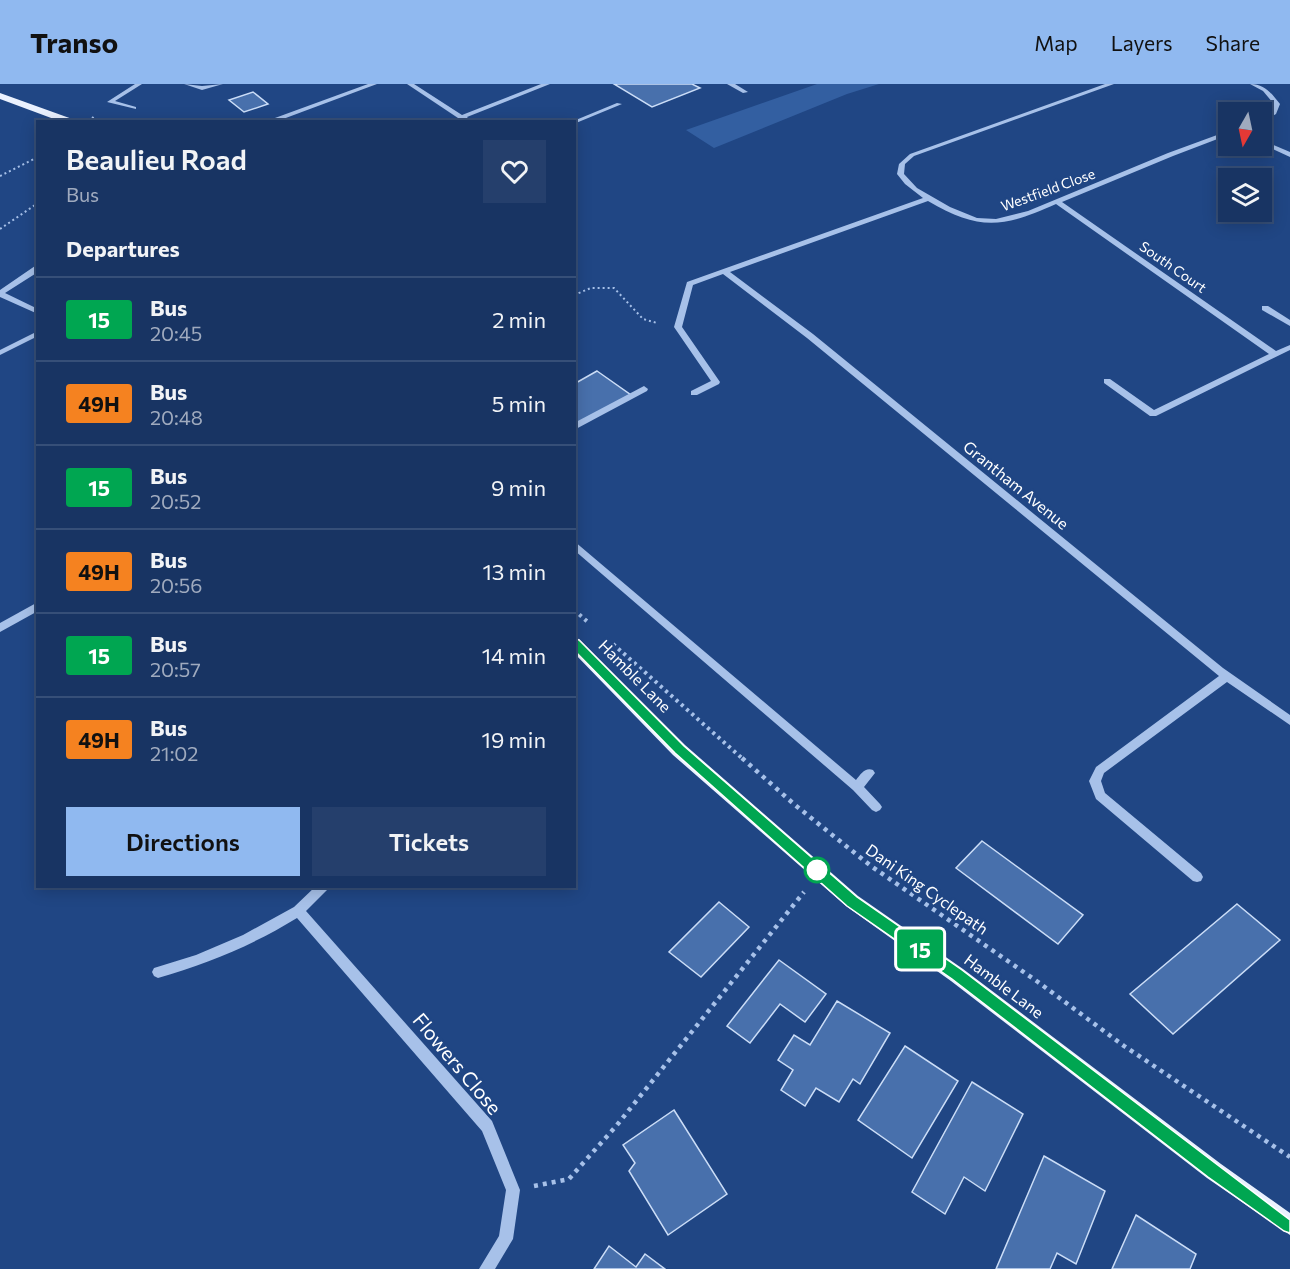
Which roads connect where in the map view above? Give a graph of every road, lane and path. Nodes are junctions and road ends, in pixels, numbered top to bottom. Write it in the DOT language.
graph roads {
  1 [pos="139,84"];
  2 [pos="188,84"];
  3 [pos="220,84"];
  4 [pos="374,84"];
  5 [pos="410,84"];
  6 [pos="548,84"];
  7 [pos="730,84"];
  8 [pos="1111,84"];
  9 [pos="1253,84"];
  10 [pos="745,92"];
  11 [pos="0,96"];
  12 [pos="619,104"];
  13 [pos="134,108"];
  14 [pos="1272,114"];
  15 [pos="465,119"];
  16 [pos="66,120"];
  17 [pos="273,120"];
  18 [pos="576,121"];
  19 [pos="1218,137"];
  20 [pos="1272,147"];
  21 [pos="1290,155"];
  22 [pos="36,158"];
  23 [pos="0,176"];
  24 [pos="929,198"];
  25 [pos="1056,201"];
  26 [pos="36,204"];
  27 [pos="0,229"];
  28 [pos="36,269"];
  29 [pos="724,271"];
  30 [pos="0,294"];
  31 [pos="576,294"];
  32 [pos="1265,308"];
  33 [pos="36,311"];
  34 [pos="663,321"];
  35 [pos="1290,324"];
  36 [pos="36,334"];
  37 [pos="1290,347"];
  38 [pos="0,353"];
  39 [pos="1275,354"];
  40 [pos="1107,381"];
  41 [pos="644,389"];
  42 [pos="694,393"];
  43 [pos="576,426"];
  44 [pos="576,546"];
  45 [pos="36,607"];
  46 [pos="576,612"];
  47 [pos="0,628"];
  48 [pos="595,628"];
  49 [pos="603,636"];
  50 [pos="576,645"];
  51 [pos="1227,676"];
  52 [pos="1290,721"];
  53 [pos="869,773"];
  54 [pos="857,787"];
  55 [pos="876,807"];
  56 [pos="819,873"];
  57 [pos="1197,877"];
  58 [pos="323,888"];
  59 [pos="298,910"];
  60 [pos="158,972"];
  61 [pos="1290,1157"];
  62 [pos="513,1190"];
  63 [pos="1290,1225"];
  64 [pos="486,1269"];
  1 -- 13 [label="street"];
  2 -- 3 [label="street"];
  4 -- 17 [label="street"];
  5 -- 15 [label="street"];
  6 -- 15 [label="street"];
  7 -- 10 [label="street"];
  8 -- 24 [label="street, Westfield Close"];
  9 -- 14 [label="street"];
  11 -- 16 [label="main road"];
  12 -- 18 [label="street"];
  19 -- 25 [label="street, Westfield Close"];
  20 -- 21 [label="street"];
  22 -- 23 [label="path"];
  24 -- 25 [label="street, Westfield Close"];
  24 -- 29 [label="street"];
  25 -- 39 [label="street, South Court"];
  26 -- 27 [label="path"];
  28 -- 30 [label="street"];
  29 -- 42 [label="street"];
  29 -- 51 [label="street, Grantham Avenue"];
  30 -- 33 [label="street"];
  31 -- 34 [label="path"];
  32 -- 35 [label="street"];
  36 -- 38 [label="street"];
  37 -- 39 [label="street"];
  39 -- 40 [label="street"];
  41 -- 43 [label="street"];
  44 -- 54 [label="street"];
  45 -- 47 [label="street"];
  46 -- 48 [label="path"];
  49 -- 61 [label="path, Dani King Cyclepath"];
  50 -- 56 [label="main road, Hamble Lane"];
  51 -- 52 [label="street, Grantham Avenue"];
  51 -- 57 [label="street"];
  53 -- 54 [label="street"];
  54 -- 55 [label="street"];
  56 -- 62 [label="path"];
  56 -- 63 [label="main road, Hamble Lane"];
  58 -- 59 [label="street"];
  59 -- 60 [label="street"];
  59 -- 62 [label="street, Flowers Close"];
  62 -- 64 [label="street"];
}
